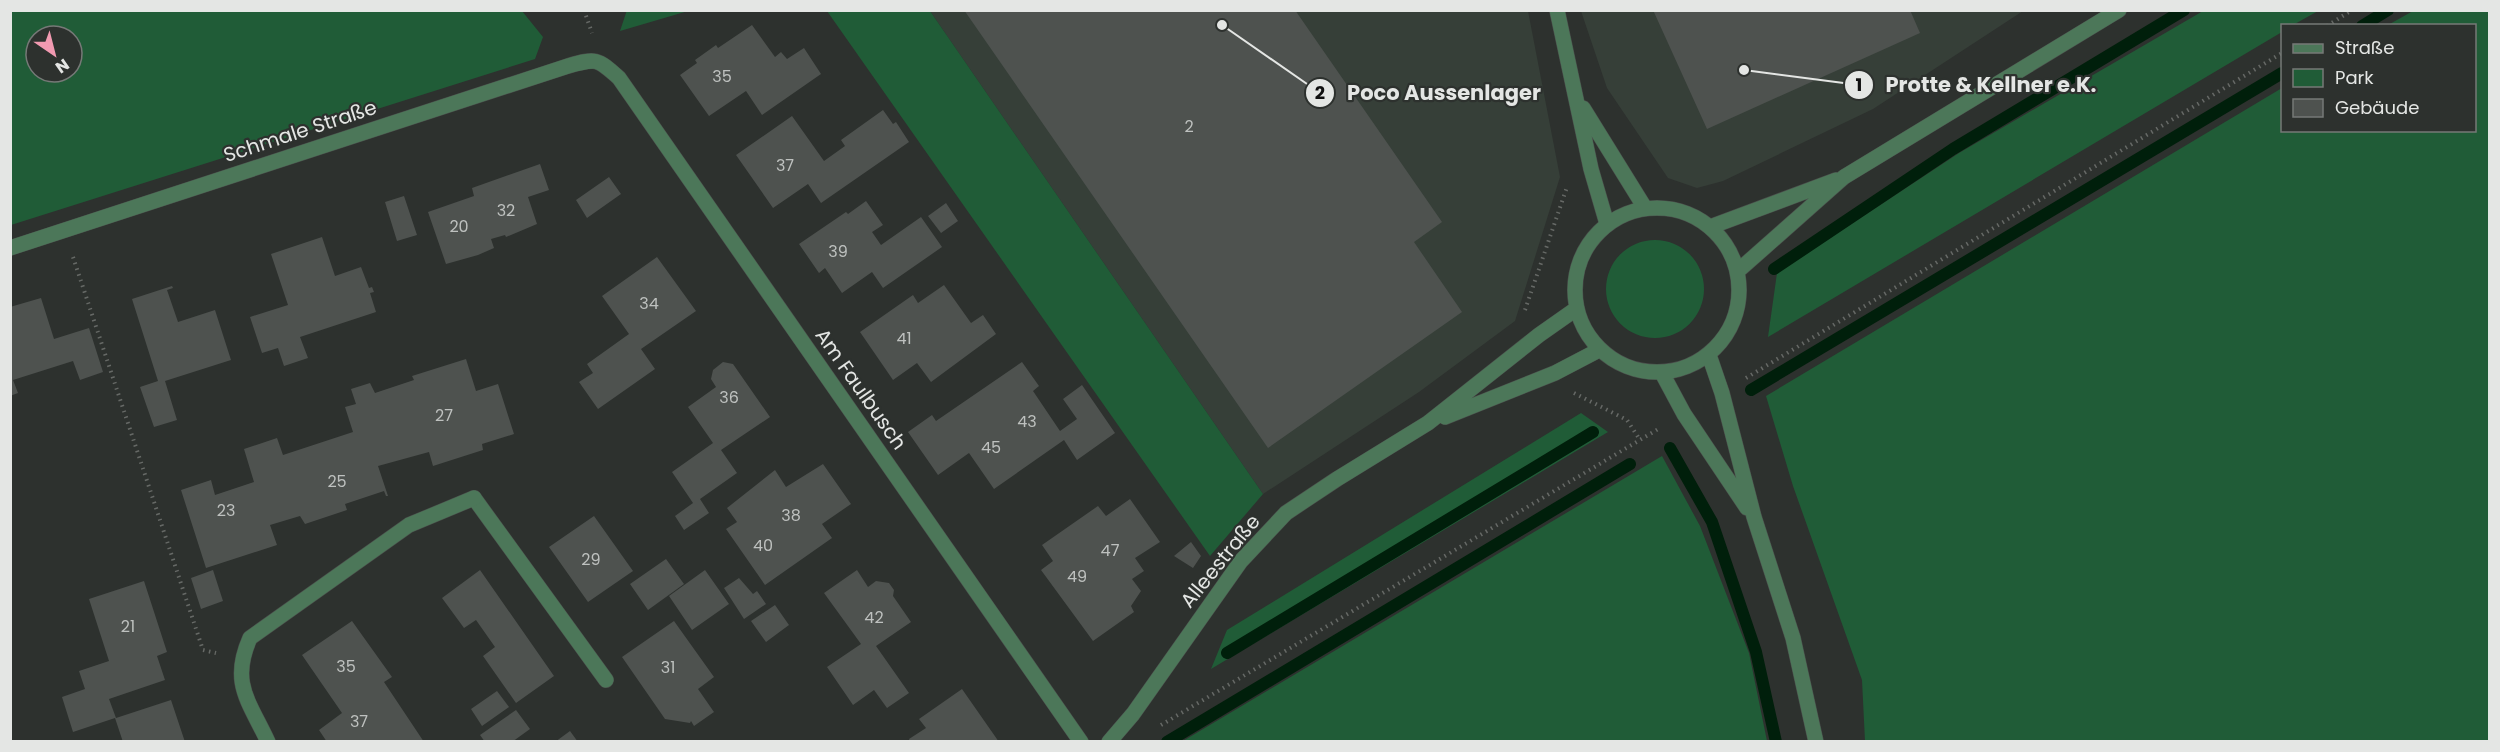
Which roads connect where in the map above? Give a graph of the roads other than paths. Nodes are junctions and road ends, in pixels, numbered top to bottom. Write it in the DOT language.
graph roads {
  1 [pos="1557,10"];
  2 [pos="2119,10"];
  3 [pos="604,64"];
  4 [pos="1578,101"];
  5 [pos="1844,177"];
  6 [pos="1645,208"];
  7 [pos="1606,224"];
  8 [pos="1710,227"];
  9 [pos="10,248"];
  10 [pos="1738,270"];
  11 [pos="1576,309"];
  12 [pos="1599,351"];
  13 [pos="1709,355"];
  14 [pos="1662,373"];
  15 [pos="1428,423"];
  16 [pos="1754,517"];
  17 [pos="606,680"];
  18 [pos="268,741"];
  19 [pos="1081,741"];
  20 [pos="1109,741"];
  21 [pos="1816,741"];
  1 -- 4 [label="street"];
  2 -- 5 [label="street"];
  3 -- 9 [label="street, Schmale Straße"];
  3 -- 19 [label="street, Am Faulbusch"];
  4 -- 6 [label="street"];
  4 -- 7 [label="street"];
  5 -- 8 [label="street"];
  5 -- 10 [label="street"];
  6 -- 7 [label="street"];
  6 -- 8 [label="street"];
  7 -- 11 [label="street"];
  8 -- 10 [label="street"];
  10 -- 13 [label="street"];
  11 -- 12 [label="street"];
  11 -- 15 [label="street, Alleestraße"];
  12 -- 14 [label="street"];
  12 -- 15 [label="street, Alleestraße"];
  13 -- 14 [label="street"];
  13 -- 16 [label="street"];
  14 -- 16 [label="street"];
  15 -- 20 [label="street, Alleestraße"];
  16 -- 21 [label="street"];
  17 -- 18 [label="street"];
}
